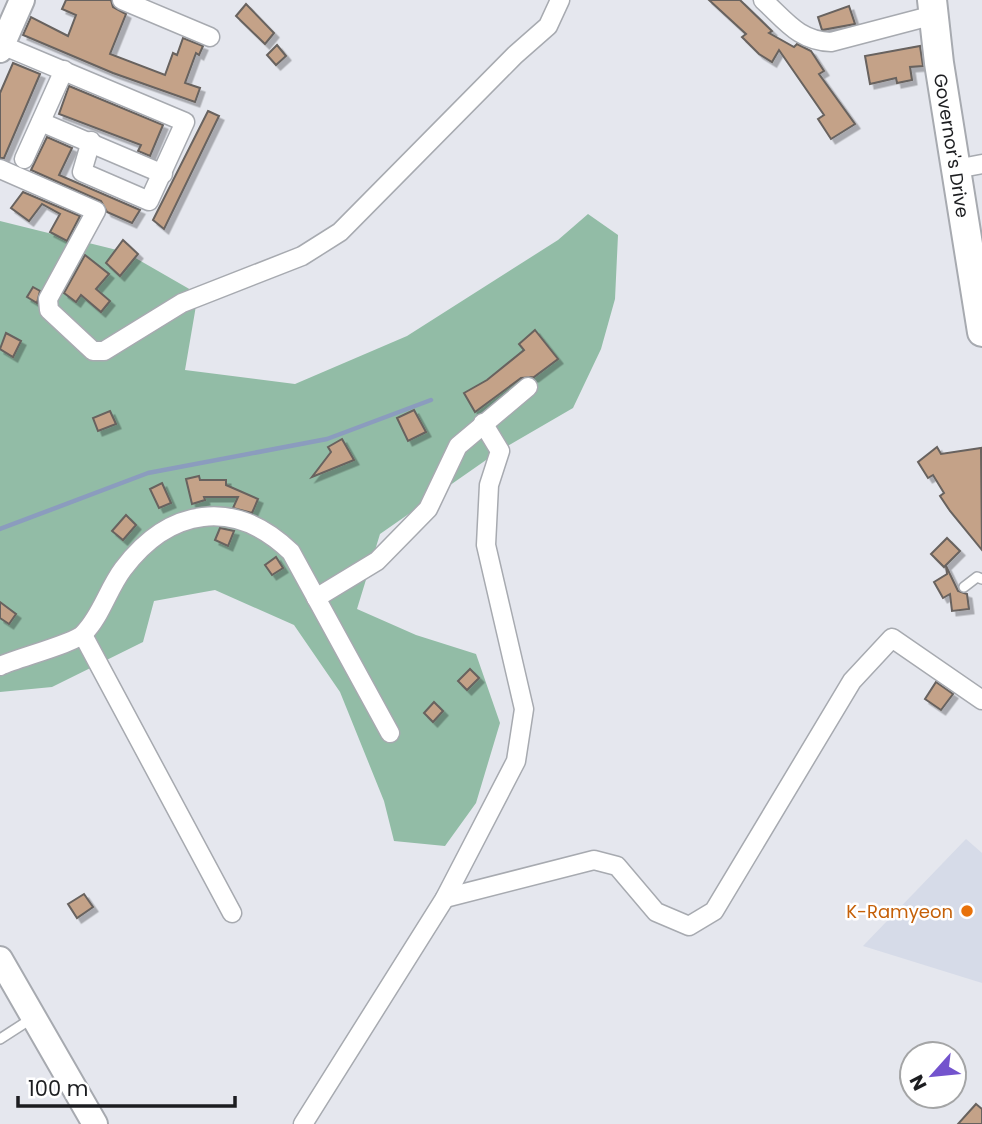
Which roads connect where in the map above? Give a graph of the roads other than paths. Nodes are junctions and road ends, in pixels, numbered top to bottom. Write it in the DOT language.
graph roads {
  1 [pos="22,0"];
  2 [pos="122,0"];
  3 [pos="560,0"];
  4 [pos="763,0"];
  5 [pos="933,7"];
  6 [pos="210,37"];
  7 [pos="1,48"];
  8 [pos="64,70"];
  9 [pos="41,122"];
  10 [pos="91,141"];
  11 [pos="24,159"];
  12 [pos="969,167"];
  13 [pos="0,169"];
  14 [pos="163,174"];
  15 [pos="982,332"];
  16 [pos="528,387"];
  17 [pos="483,423"];
  18 [pos="982,579"];
  19 [pos="964,587"];
  20 [pos="316,598"];
  21 [pos="83,635"];
  22 [pos="0,666"];
  23 [pos="982,700"];
  24 [pos="390,733"];
  25 [pos="445,898"];
  26 [pos="232,913"];
  27 [pos="0,959"];
  28 [pos="32,1018"];
  29 [pos="0,1039"];
  30 [pos="95,1124"];
  31 [pos="303,1124"];
  1 -- 7 [label="main road"];
  2 -- 6 [label="street"];
  3 -- 13 [label="street"];
  4 -- 5 [label="street"];
  5 -- 12 [label="main road, Governor's Drive"];
  7 -- 8 [label="street"];
  8 -- 9 [label="street"];
  8 -- 14 [label="street"];
  9 -- 10 [label="street"];
  9 -- 11 [label="street"];
  10 -- 14 [label="street"];
  10 -- 14 [label="street"];
  12 -- 15 [label="main road, Governor's Drive"];
  16 -- 17 [label="street"];
  17 -- 20 [label="street"];
  17 -- 25 [label="street"];
  18 -- 19 [label="lane"];
  20 -- 21 [label="street"];
  20 -- 24 [label="street"];
  21 -- 22 [label="street"];
  21 -- 26 [label="street"];
  23 -- 25 [label="street"];
  25 -- 31 [label="street"];
  27 -- 28 [label="main road"];
  28 -- 29 [label="lane"];
  28 -- 30 [label="main road"];
}
